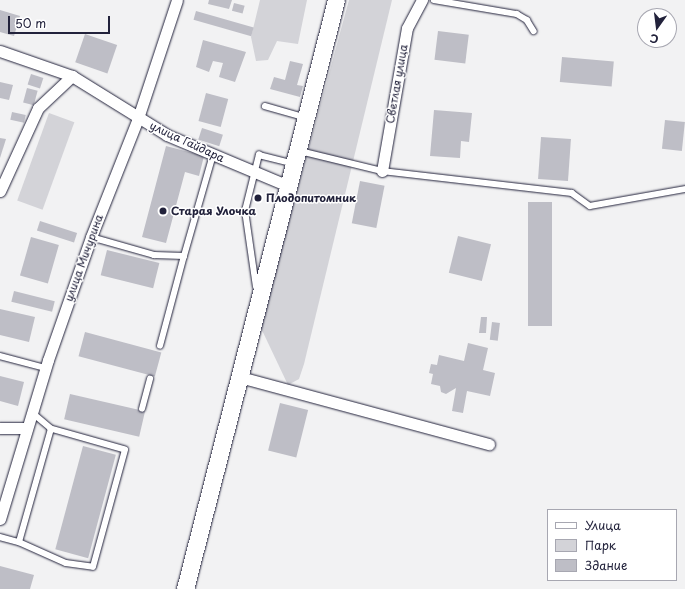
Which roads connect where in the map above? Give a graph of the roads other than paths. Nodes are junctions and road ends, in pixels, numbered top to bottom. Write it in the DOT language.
graph roads {
  1 [pos="177,0"];
  2 [pos="336,0"];
  3 [pos="422,0"];
  4 [pos="434,0"];
  5 [pos="534,31"];
  6 [pos="0,52"];
  7 [pos="72,76"];
  8 [pos="265,106"];
  9 [pos="304,117"];
  10 [pos="138,118"];
  11 [pos="213,155"];
  12 [pos="294,157"];
  13 [pos="382,171"];
  14 [pos="255,172"];
  15 [pos="286,185"];
  16 [pos="685,189"];
  17 [pos="0,191"];
  18 [pos="90,237"];
  19 [pos="184,256"];
  20 [pos="259,302"];
  21 [pos="160,346"];
  22 [pos="0,356"];
  23 [pos="45,368"];
  24 [pos="240,377"];
  25 [pos="150,379"];
  26 [pos="142,408"];
  27 [pos="32,413"];
  28 [pos="0,428"];
  29 [pos="27,428"];
  30 [pos="51,428"];
  31 [pos="489,444"];
  32 [pos="0,518"];
  33 [pos="0,536"];
  34 [pos="19,542"];
  35 [pos="185,589"];
  1 -- 10 [label="street, улица Мичурина"];
  2 -- 9 [label="main road"];
  3 -- 13 [label="street, Светлая улица"];
  4 -- 5 [label="lane"];
  6 -- 7 [label="street, улица Гайдара"];
  7 -- 10 [label="street, улица Гайдара"];
  7 -- 17 [label="street"];
  8 -- 9 [label="lane"];
  9 -- 12 [label="main road"];
  10 -- 11 [label="street, улица Гайдара"];
  10 -- 18 [label="street, улица Мичурина"];
  11 -- 14 [label="street, улица Гайдара"];
  11 -- 19 [label="lane"];
  12 -- 13 [label="lane"];
  12 -- 14 [label="lane"];
  12 -- 15 [label="main road"];
  13 -- 16 [label="lane"];
  14 -- 15 [label="street, улица Гайдара"];
  14 -- 20 [label="lane"];
  15 -- 20 [label="main road"];
  18 -- 19 [label="lane"];
  18 -- 23 [label="street, улица Мичурина"];
  19 -- 21 [label="lane"];
  20 -- 24 [label="main road"];
  22 -- 23 [label="lane"];
  23 -- 27 [label="street, улица Мичурина"];
  24 -- 31 [label="street"];
  24 -- 35 [label="main road"];
  25 -- 26 [label="lane"];
  27 -- 29 [label="street, улица Мичурина"];
  27 -- 30 [label="lane"];
  28 -- 29 [label="street"];
  29 -- 32 [label="street, улица Мичурина"];
  30 -- 34 [label="lane"];
  30 -- 34 [label="lane"];
  33 -- 34 [label="lane"];
}
